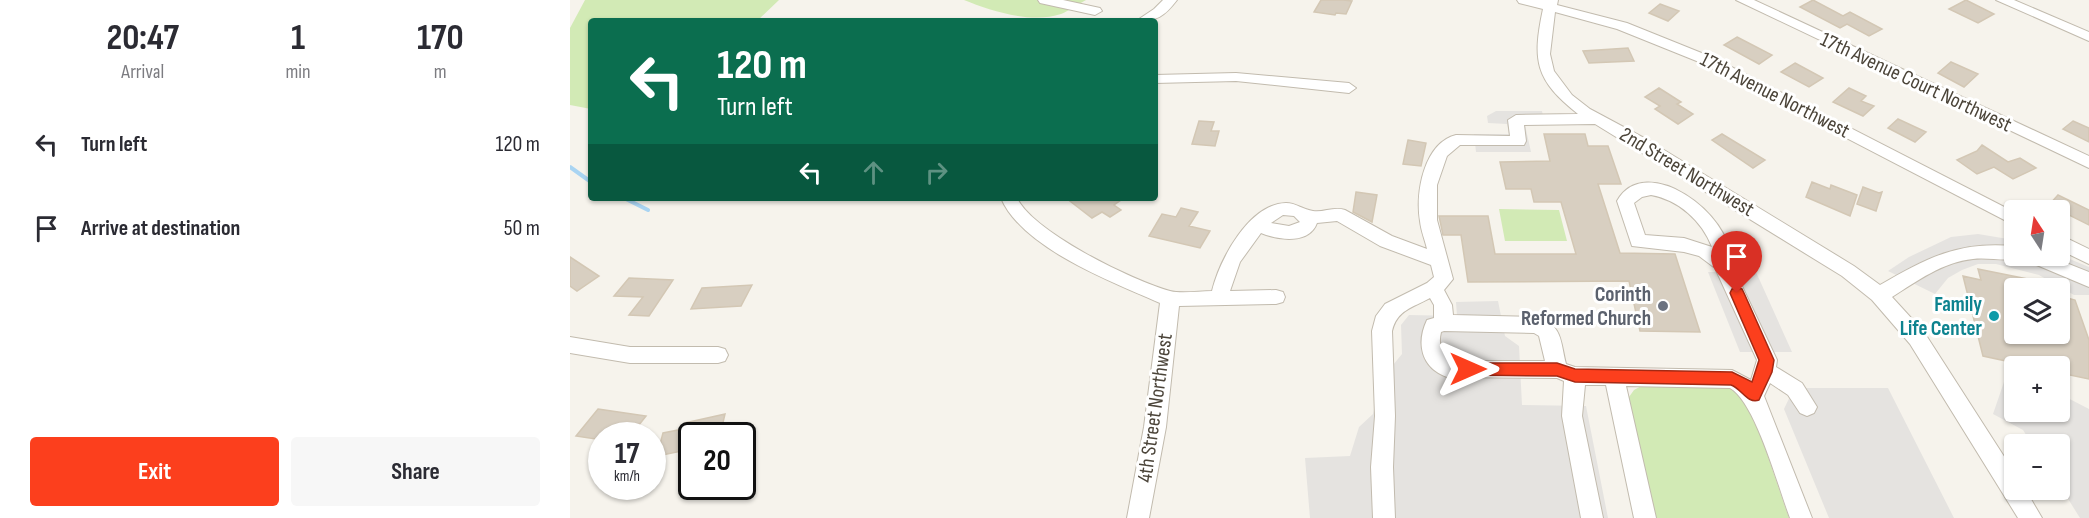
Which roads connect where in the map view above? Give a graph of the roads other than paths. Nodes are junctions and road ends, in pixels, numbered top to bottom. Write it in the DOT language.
graph roads {
  1 [pos="1045,0"];
  2 [pos="1105,0"];
  3 [pos="1170,0"];
  4 [pos="1524,0"];
  5 [pos="1743,0"];
  6 [pos="2003,0"];
  7 [pos="1550,3"];
  8 [pos="1091,16"];
  9 [pos="1148,18"];
  10 [pos="2089,37"];
  11 [pos="1158,79"];
  12 [pos="1349,88"];
  13 [pos="1597,119"];
  14 [pos="2089,163"];
  15 [pos="1010,201"];
  16 [pos="2004,214"];
  17 [pos="2070,247"];
  18 [pos="2004,252"];
  19 [pos="2089,257"];
  20 [pos="1439,261"];
  21 [pos="1722,263"];
  22 [pos="2055,266"];
  23 [pos="2089,280"];
  24 [pos="1434,288"];
  25 [pos="1879,295"];
  26 [pos="1276,297"];
  27 [pos="1170,298"];
  28 [pos="1219,298"];
  29 [pos="1444,323"];
  30 [pos="570,345"];
  31 [pos="718,356"];
  32 [pos="1765,372"];
  33 [pos="1566,373"];
  34 [pos="1614,377"];
  35 [pos="1754,395"];
  36 [pos="1807,407"];
  37 [pos="1138,518"];
  38 [pos="1384,518"];
  39 [pos="1592,518"];
  40 [pos="1645,518"];
  41 [pos="1800,518"];
  42 [pos="2031,518"];
  1 -- 8 [label="street"];
  2 -- 8 [label="street"];
  3 -- 9 [label="street"];
  4 -- 7 [label="street, 17th Avenue Northwest"];
  5 -- 14 [label="street, 17th Avenue Court Northwest"];
  6 -- 10 [label="street"];
  7 -- 13 [label="street, 2nd Street Northwest"];
  7 -- 16 [label="street, 17th Avenue Northwest"];
  11 -- 12 [label="street"];
  13 -- 20 [label="street"];
  13 -- 25 [label="street, 2nd Street Northwest"];
  15 -- 27 [label="street"];
  17 -- 19 [label="street"];
  18 -- 25 [label="street"];
  20 -- 24 [label="street"];
  20 -- 28 [label="street"];
  21 -- 21 [label="street"];
  21 -- 32 [label="street"];
  22 -- 23 [label="street"];
  24 -- 29 [label="street"];
  24 -- 38 [label="street"];
  25 -- 42 [label="street, 2nd Street Northwest"];
  26 -- 28 [label="street"];
  27 -- 28 [label="street"];
  27 -- 37 [label="street, 4th Street Northwest"];
  29 -- 33 [label="street"];
  29 -- 33 [label="street"];
  30 -- 31 [label="street"];
  32 -- 35 [label="street"];
  32 -- 36 [label="street"];
  33 -- 34 [label="street"];
  33 -- 39 [label="street"];
  34 -- 35 [label="street"];
  34 -- 40 [label="street"];
  35 -- 41 [label="street"];
}
